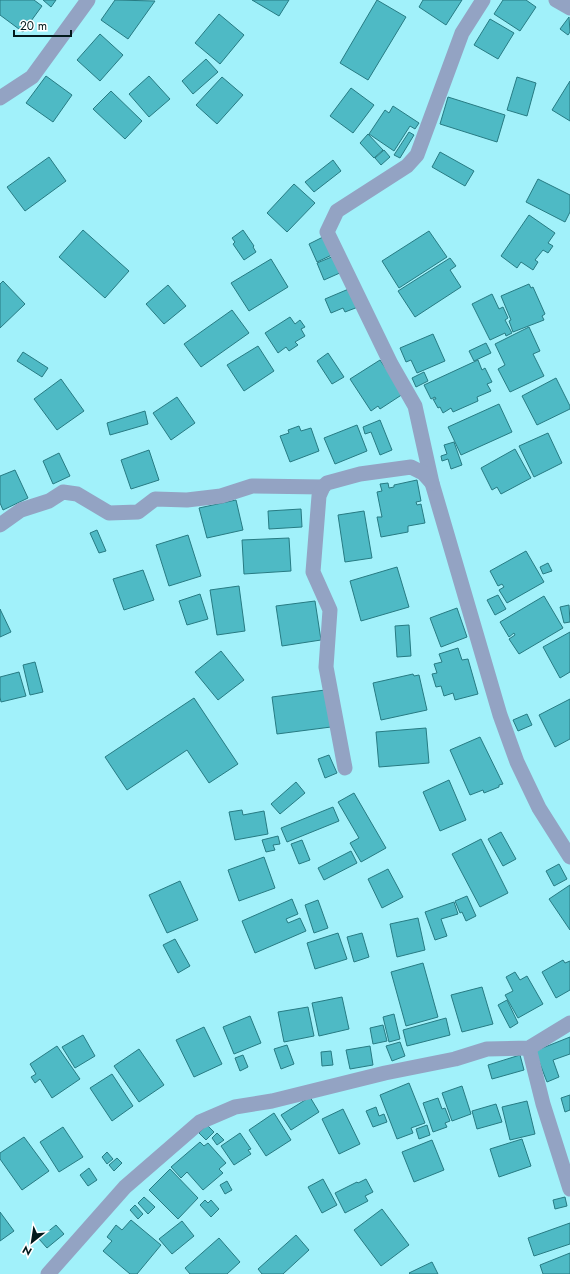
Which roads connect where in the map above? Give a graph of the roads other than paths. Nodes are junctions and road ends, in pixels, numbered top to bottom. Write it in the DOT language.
graph roads {
  1 [pos="88,0"];
  2 [pos="483,0"];
  3 [pos="556,0"];
  4 [pos="570,8"];
  5 [pos="0,98"];
  6 [pos="432,483"];
  7 [pos="323,487"];
  8 [pos="0,525"];
  9 [pos="345,768"];
  10 [pos="570,857"];
  11 [pos="570,1023"];
  12 [pos="529,1048"];
  13 [pos="570,1189"];
  14 [pos="48,1274"];
  1 -- 5 [label="street"];
  2 -- 6 [label="street"];
  3 -- 4 [label="street"];
  6 -- 7 [label="street"];
  6 -- 10 [label="street"];
  7 -- 8 [label="street"];
  7 -- 9 [label="street"];
  11 -- 12 [label="street"];
  12 -- 13 [label="street"];
  12 -- 14 [label="street"];
}
